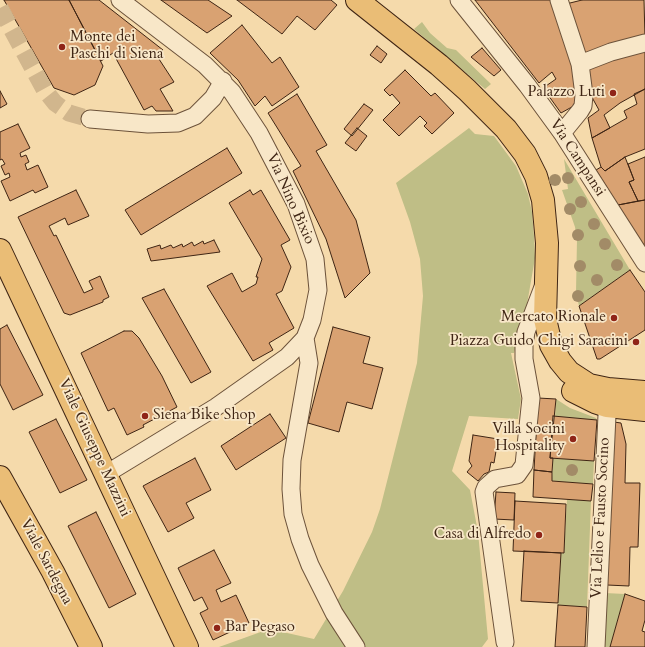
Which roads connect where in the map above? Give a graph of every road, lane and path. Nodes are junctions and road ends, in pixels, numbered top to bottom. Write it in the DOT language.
graph roads {
  1 [pos="120,0"];
  2 [pos="356,0"];
  3 [pos="459,0"];
  4 [pos="559,0"];
  5 [pos="645,43"];
  6 [pos="580,64"];
  7 [pos="223,81"];
  8 [pos="90,119"];
  9 [pos="562,133"];
  10 [pos="0,250"];
  11 [pos="645,263"];
  12 [pos="547,276"];
  13 [pos="305,338"];
  14 [pos="645,392"];
  15 [pos="607,397"];
  16 [pos="645,410"];
  17 [pos="106,474"];
  18 [pos="0,477"];
  19 [pos="505,642"];
  20 [pos="91,647"];
  21 [pos="187,647"];
  22 [pos="356,647"];
  23 [pos="596,647"];
  1 -- 7 [label="street, Via Nino Bixio"];
  2 -- 12 [label="main road"];
  3 -- 9 [label="street, Via Campansi"];
  4 -- 6 [label="street"];
  5 -- 6 [label="street"];
  6 -- 9 [label="street"];
  7 -- 8 [label="street"];
  7 -- 13 [label="street, Via Nino Bixio"];
  9 -- 11 [label="street, Via Campansi"];
  10 -- 17 [label="main road, Viale Giuseppe Mazzini"];
  12 -- 15 [label="main road"];
  12 -- 19 [label="street"];
  13 -- 17 [label="street, Via Nino Bixio"];
  13 -- 22 [label="street"];
  14 -- 15 [label="main road"];
  15 -- 16 [label="main road"];
  15 -- 23 [label="street, Via Lelio e Fausto Socino"];
  17 -- 21 [label="main road, Viale Giuseppe Mazzini"];
  18 -- 20 [label="main road, Viale Sardegna"];
}
